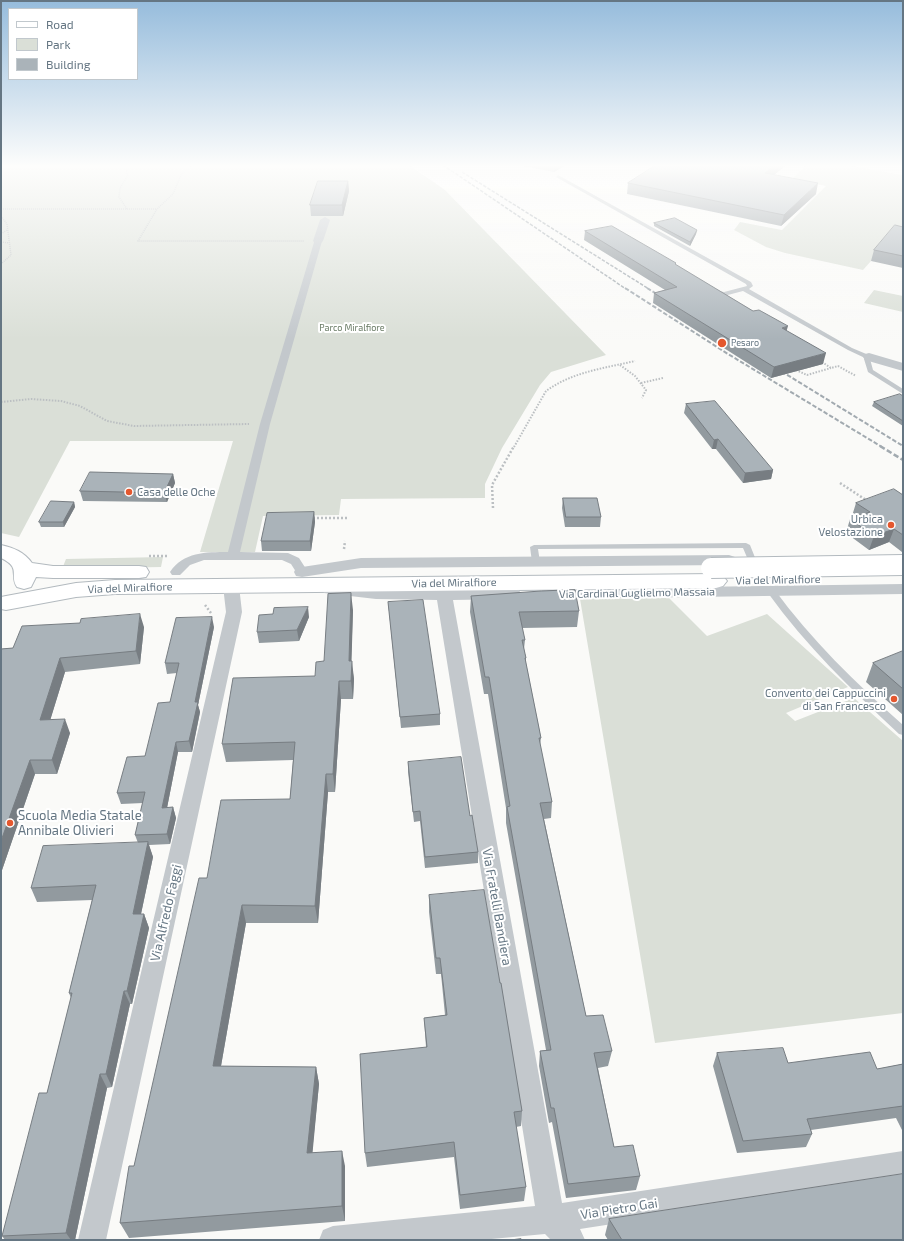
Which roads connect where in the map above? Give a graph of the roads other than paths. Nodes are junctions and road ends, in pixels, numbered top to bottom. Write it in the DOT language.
graph roads {
  1 [pos="325,223"];
  2 [pos="642,223"];
  3 [pos="318,241"];
  4 [pos="709,288"];
  5 [pos="744,289"];
  6 [pos="869,358"];
  7 [pos="900,367"];
  8 [pos="903,392"];
  9 [pos="1,551"];
  10 [pos="233,556"];
  11 [pos="903,558"];
  12 [pos="797,559"];
  13 [pos="752,560"];
  14 [pos="903,565"];
  15 [pos="25,568"];
  16 [pos="176,572"];
  17 [pos="714,574"];
  18 [pos="301,578"];
  19 [pos="903,578"];
  20 [pos="232,586"];
  21 [pos="903,589"];
  22 [pos="771,591"];
  23 [pos="791,591"];
  24 [pos="444,595"];
  25 [pos="3,605"];
  26 [pos="903,731"];
  27 [pos="903,1165"];
  28 [pos="551,1219"];
  29 [pos="92,1240"];
  30 [pos="333,1240"];
  31 [pos="571,1240"];
  1 -- 3 [label="street"];
  2 -- 5 [label="lane"];
  3 -- 10 [label="street"];
  4 -- 5 [label="lane"];
  5 -- 6 [label="lane"];
  6 -- 7 [label="street"];
  6 -- 8 [label="lane"];
  9 -- 15 [label="main road"];
  10 -- 16 [label="street, Via del Miralfiore"];
  10 -- 18 [label="street, Via del Miralfiore"];
  11 -- 12 [label="street"];
  12 -- 13 [label="street, Via del Miralfiore"];
  12 -- 23 [label="street"];
  13 -- 18 [label="street, Via del Miralfiore"];
  13 -- 23 [label="street"];
  14 -- 17 [label="main road, Via del Miralfiore, bridge"];
  15 -- 16 [label="main road, Via del Miralfiore"];
  15 -- 25 [label="main road"];
  16 -- 18 [label="main road, Via del Miralfiore"];
  17 -- 18 [label="main road, Via del Miralfiore"];
  17 -- 19 [label="main road, Via del Miralfiore"];
  18 -- 20 [label="main road, Via del Miralfiore"];
  18 -- 24 [label="street, Via Cardinal Guglielmo Massaia"];
  20 -- 25 [label="main road, Via del Miralfiore"];
  20 -- 29 [label="street, Via Alfredo Faggi"];
  21 -- 23 [label="street, Via Cardinal Guglielmo Massaia"];
  22 -- 23 [label="street, Via Cardinal Guglielmo Massaia"];
  22 -- 24 [label="street, Via Cardinal Guglielmo Massaia"];
  22 -- 26 [label="lane"];
  24 -- 28 [label="street, Via Fratelli Bandiera"];
  27 -- 28 [label="street, Via Pietro Gai"];
  28 -- 30 [label="street, Via Pietro Gai"];
  28 -- 31 [label="street"];
}
